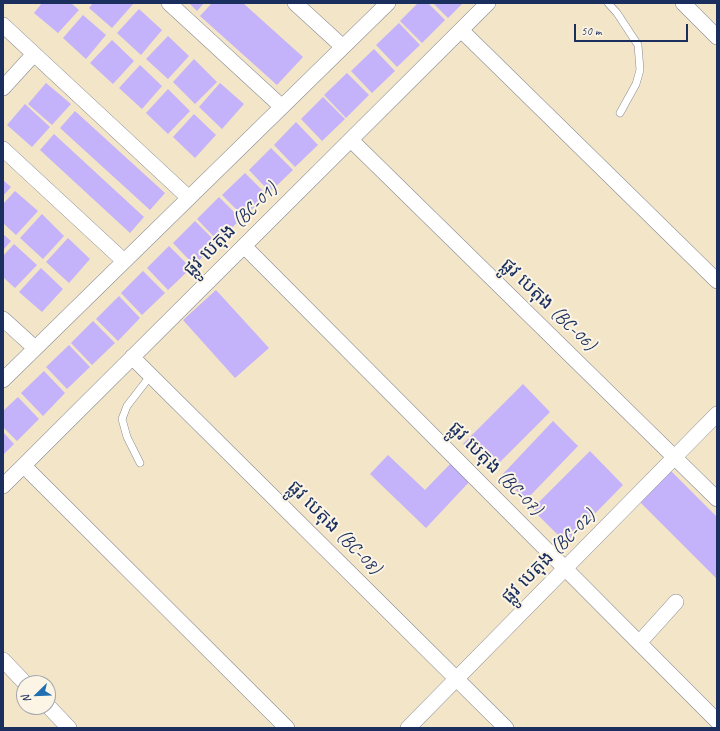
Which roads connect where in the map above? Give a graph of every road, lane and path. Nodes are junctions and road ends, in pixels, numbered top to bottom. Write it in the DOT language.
graph roads {
  1 [pos="169,3"];
  2 [pos="295,3"];
  3 [pos="388,3"];
  4 [pos="488,3"];
  5 [pos="608,3"];
  6 [pos="683,3"];
  7 [pos="3,25"];
  8 [pos="461,30"];
  9 [pos="717,37"];
  10 [pos="343,47"];
  11 [pos="34,54"];
  12 [pos="3,88"];
  13 [pos="282,107"];
  14 [pos="620,113"];
  15 [pos="351,140"];
  16 [pos="3,149"];
  17 [pos="189,198"];
  18 [pos="244,246"];
  19 [pos="124,261"];
  20 [pos="717,281"];
  21 [pos="3,319"];
  22 [pos="35,348"];
  23 [pos="132,357"];
  24 [pos="151,375"];
  25 [pos="3,380"];
  26 [pos="717,414"];
  27 [pos="675,457"];
  28 [pos="140,463"];
  29 [pos="24,466"];
  30 [pos="3,486"];
  31 [pos="717,499"];
  32 [pos="565,569"];
  33 [pos="676,602"];
  34 [pos="639,642"];
  35 [pos="3,660"];
  36 [pos="17,675"];
  37 [pos="457,679"];
  38 [pos="56,714"];
  39 [pos="717,721"];
  40 [pos="69,728"];
  41 [pos="287,728"];
  42 [pos="408,728"];
  43 [pos="506,728"];
  1 -- 13 [label="street"];
  2 -- 10 [label="street"];
  3 -- 10 [label="street"];
  4 -- 8 [label="street, ផ្លូវ បេតុង (BC-01)"];
  5 -- 14 [label="lane"];
  6 -- 9 [label="street"];
  7 -- 11 [label="street"];
  8 -- 15 [label="street, ផ្លូវ បេតុង (BC-01)"];
  8 -- 20 [label="street"];
  10 -- 13 [label="street"];
  11 -- 12 [label="street"];
  11 -- 17 [label="street"];
  13 -- 17 [label="street"];
  15 -- 18 [label="street, ផ្លូវ បេតុង (BC-01)"];
  15 -- 27 [label="street, ផ្លូវ បេតុង (BC-06)"];
  16 -- 19 [label="street"];
  17 -- 19 [label="street"];
  18 -- 23 [label="street, ផ្លូវ បេតុង (BC-01)"];
  18 -- 32 [label="street, ផ្លូវ បេតុង (BC-07)"];
  19 -- 22 [label="street"];
  21 -- 22 [label="street"];
  22 -- 25 [label="street"];
  23 -- 24 [label="street, ផ្លូវ បេតុង (BC-08)"];
  23 -- 29 [label="street, ផ្លូវ បេតុង (BC-01)"];
  24 -- 28 [label="lane"];
  24 -- 37 [label="street, ផ្លូវ បេតុង (BC-08)"];
  26 -- 27 [label="street, ផ្លូវ បេតុង (BC-02)"];
  27 -- 31 [label="street, ផ្លូវ បេតុង (BC-06)"];
  27 -- 32 [label="street, ផ្លូវ បេតុង (BC-02)"];
  29 -- 30 [label="street, ផ្លូវ បេតុង (BC-01)"];
  29 -- 41 [label="street"];
  32 -- 34 [label="street, ផ្លូវ បេតុង (BC-07)"];
  32 -- 37 [label="street, ផ្លូវ បេតុង (BC-02)"];
  33 -- 34 [label="street"];
  34 -- 39 [label="street, ផ្លូវ បេតុង (BC-07)"];
  35 -- 36 [label="street"];
  37 -- 42 [label="street, ផ្លូវ បេតុង (BC-02)"];
  37 -- 43 [label="street, ផ្លូវ បេតុង (BC-08)"];
  38 -- 40 [label="street"];
}
